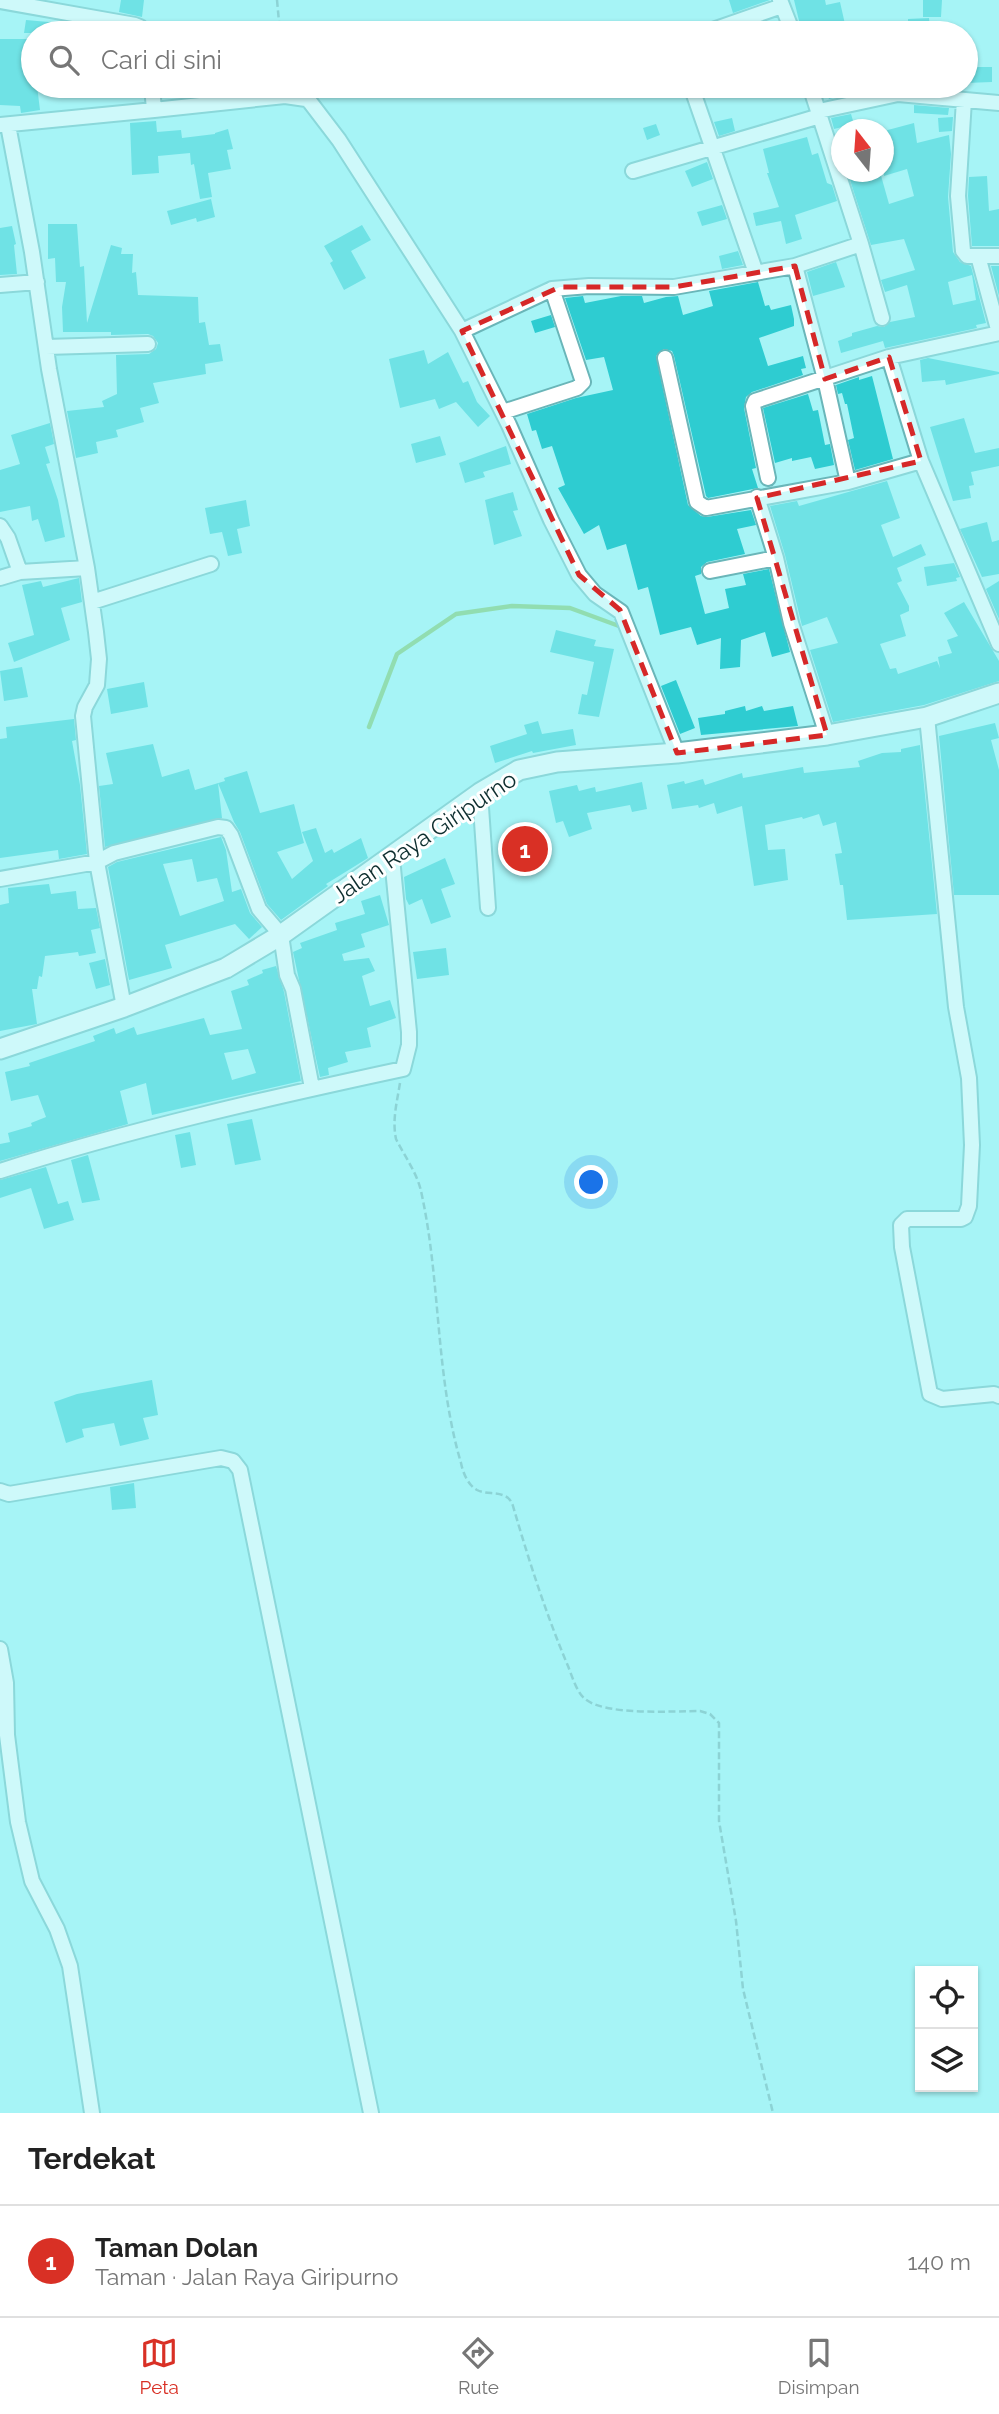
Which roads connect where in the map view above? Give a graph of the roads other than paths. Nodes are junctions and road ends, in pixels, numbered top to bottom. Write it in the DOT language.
graph roads {
  1 [pos="0,1"];
  2 [pos="781,3"];
  3 [pos="76,7"];
  4 [pos="122,21"];
  5 [pos="735,21"];
  6 [pos="788,21"];
  7 [pos="153,98"];
  8 [pos="266,98"];
  9 [pos="296,98"];
  10 [pos="695,98"];
  11 [pos="814,98"];
  12 [pos="879,98"];
  13 [pos="935,98"];
  14 [pos="964,100"];
  15 [pos="999,103"];
  16 [pos="154,110"];
  17 [pos="819,113"];
  18 [pos="4,125"];
  19 [pos="712,148"];
  20 [pos="633,171"];
  21 [pos="862,244"];
  22 [pos="978,256"];
  23 [pos="999,256"];
  24 [pos="795,266"];
  25 [pos="755,273"];
  26 [pos="37,282"];
  27 [pos="0,285"];
  28 [pos="552,289"];
  29 [pos="882,318"];
  30 [pos="462,331"];
  31 [pos="999,333"];
  32 [pos="148,344"];
  33 [pos="46,347"];
  34 [pos="889,357"];
  35 [pos="665,358"];
  36 [pos="825,379"];
  37 [pos="503,412"];
  38 [pos="921,461"];
  39 [pos="768,478"];
  40 [pos="848,482"];
  41 [pos="757,497"];
  42 [pos="0,526"];
  43 [pos="776,558"];
  44 [pos="211,564"];
  45 [pos="87,568"];
  46 [pos="710,571"];
  47 [pos="20,572"];
  48 [pos="0,578"];
  49 [pos="92,602"];
  50 [pos="999,644"];
  51 [pos="999,693"];
  52 [pos="927,717"];
  53 [pos="827,735"];
  54 [pos="677,753"];
  55 [pos="480,793"];
  56 [pos="392,858"];
  57 [pos="97,862"];
  58 [pos="0,879"];
  59 [pos="488,908"];
  60 [pos="281,935"];
  61 [pos="124,1007"];
  62 [pos="0,1049"];
  63 [pos="312,1088"];
  64 [pos="0,1171"];
  65 [pos="999,1396"];
  66 [pos="0,1491"];
  67 [pos="0,1649"];
  68 [pos="92,2113"];
  69 [pos="370,2113"];
  1 -- 3 [label="street"];
  2 -- 5 [label="street"];
  2 -- 6 [label="street"];
  3 -- 4 [label="street"];
  7 -- 16 [label="street"];
  8 -- 16 [label="street"];
  9 -- 30 [label="street"];
  10 -- 19 [label="street"];
  11 -- 17 [label="street"];
  12 -- 17 [label="street"];
  13 -- 14 [label="street"];
  14 -- 15 [label="street"];
  14 -- 22 [label="street"];
  16 -- 18 [label="street"];
  17 -- 19 [label="street"];
  17 -- 21 [label="street"];
  18 -- 26 [label="street"];
  19 -- 20 [label="street"];
  19 -- 25 [label="street"];
  21 -- 24 [label="street"];
  21 -- 29 [label="street"];
  22 -- 23 [label="street"];
  22 -- 31 [label="street"];
  24 -- 25 [label="street"];
  24 -- 36 [label="street"];
  25 -- 28 [label="street"];
  26 -- 27 [label="street"];
  26 -- 33 [label="street"];
  28 -- 30 [label="street"];
  28 -- 37 [label="street"];
  30 -- 37 [label="street"];
  31 -- 34 [label="street"];
  32 -- 33 [label="street"];
  33 -- 45 [label="street"];
  34 -- 36 [label="street"];
  34 -- 38 [label="street"];
  35 -- 41 [label="street"];
  36 -- 39 [label="street"];
  36 -- 40 [label="street"];
  37 -- 54 [label="street"];
  38 -- 40 [label="street"];
  38 -- 50 [label="street"];
  40 -- 41 [label="street"];
  41 -- 43 [label="street"];
  42 -- 47 [label="street"];
  43 -- 46 [label="street"];
  43 -- 53 [label="street"];
  44 -- 49 [label="street"];
  45 -- 47 [label="street"];
  45 -- 49 [label="street"];
  47 -- 48 [label="street"];
  49 -- 57 [label="street"];
  51 -- 52 [label="main road, Jalan Raya Giripurno"];
  52 -- 53 [label="main road, Jalan Raya Giripurno"];
  52 -- 65 [label="street"];
  53 -- 54 [label="main road, Jalan Raya Giripurno"];
  54 -- 55 [label="main road, Jalan Raya Giripurno"];
  55 -- 56 [label="main road, Jalan Raya Giripurno"];
  55 -- 59 [label="street"];
  56 -- 60 [label="main road, Jalan Raya Giripurno"];
  56 -- 63 [label="street"];
  57 -- 58 [label="street"];
  57 -- 60 [label="street"];
  57 -- 61 [label="street"];
  60 -- 61 [label="main road, Jalan Raya Giripurno"];
  60 -- 63 [label="street"];
  61 -- 62 [label="main road, Jalan Raya Giripurno"];
  63 -- 64 [label="street"];
  66 -- 69 [label="street"];
  67 -- 68 [label="street"];
}
